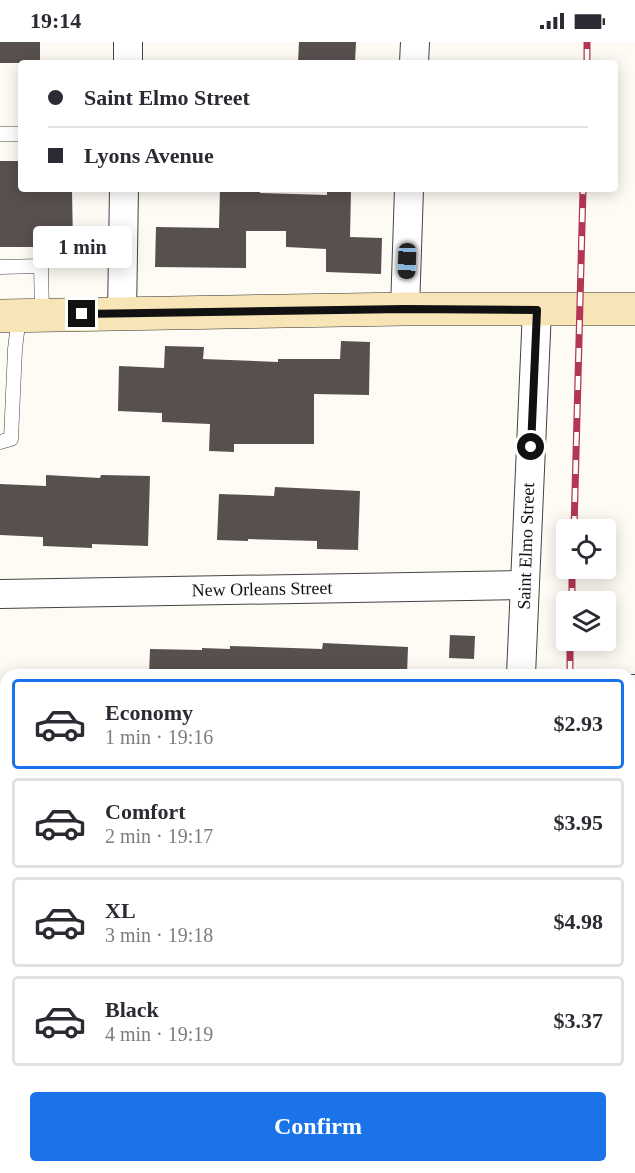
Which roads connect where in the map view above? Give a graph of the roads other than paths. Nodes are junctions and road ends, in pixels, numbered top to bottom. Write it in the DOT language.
graph roads {
  1 [pos="128,42"];
  2 [pos="415,42"];
  3 [pos="128,60"];
  4 [pos="414,60"];
  5 [pos="0,134"];
  6 [pos="18,134"];
  7 [pos="124,192"];
  8 [pos="409,192"];
  9 [pos="0,267"];
  10 [pos="405,309"];
  11 [pos="635,309"];
  12 [pos="537,310"];
  13 [pos="122,314"];
  14 [pos="20,316"];
  15 [pos="0,442"];
  16 [pos="524,585"];
  17 [pos="0,594"];
  18 [pos="521,669"];
  1 -- 3 [label="street"];
  2 -- 4 [label="street"];
  5 -- 6 [label="lane"];
  7 -- 13 [label="street"];
  8 -- 10 [label="street"];
  9 -- 14 [label="lane"];
  10 -- 12 [label="street"];
  10 -- 13 [label="street"];
  11 -- 12 [label="street"];
  12 -- 16 [label="street, Saint Elmo Street"];
  13 -- 14 [label="street"];
  14 -- 15 [label="lane"];
  16 -- 17 [label="street, New Orleans Street"];
  16 -- 18 [label="street, Saint Elmo Street"];
}
